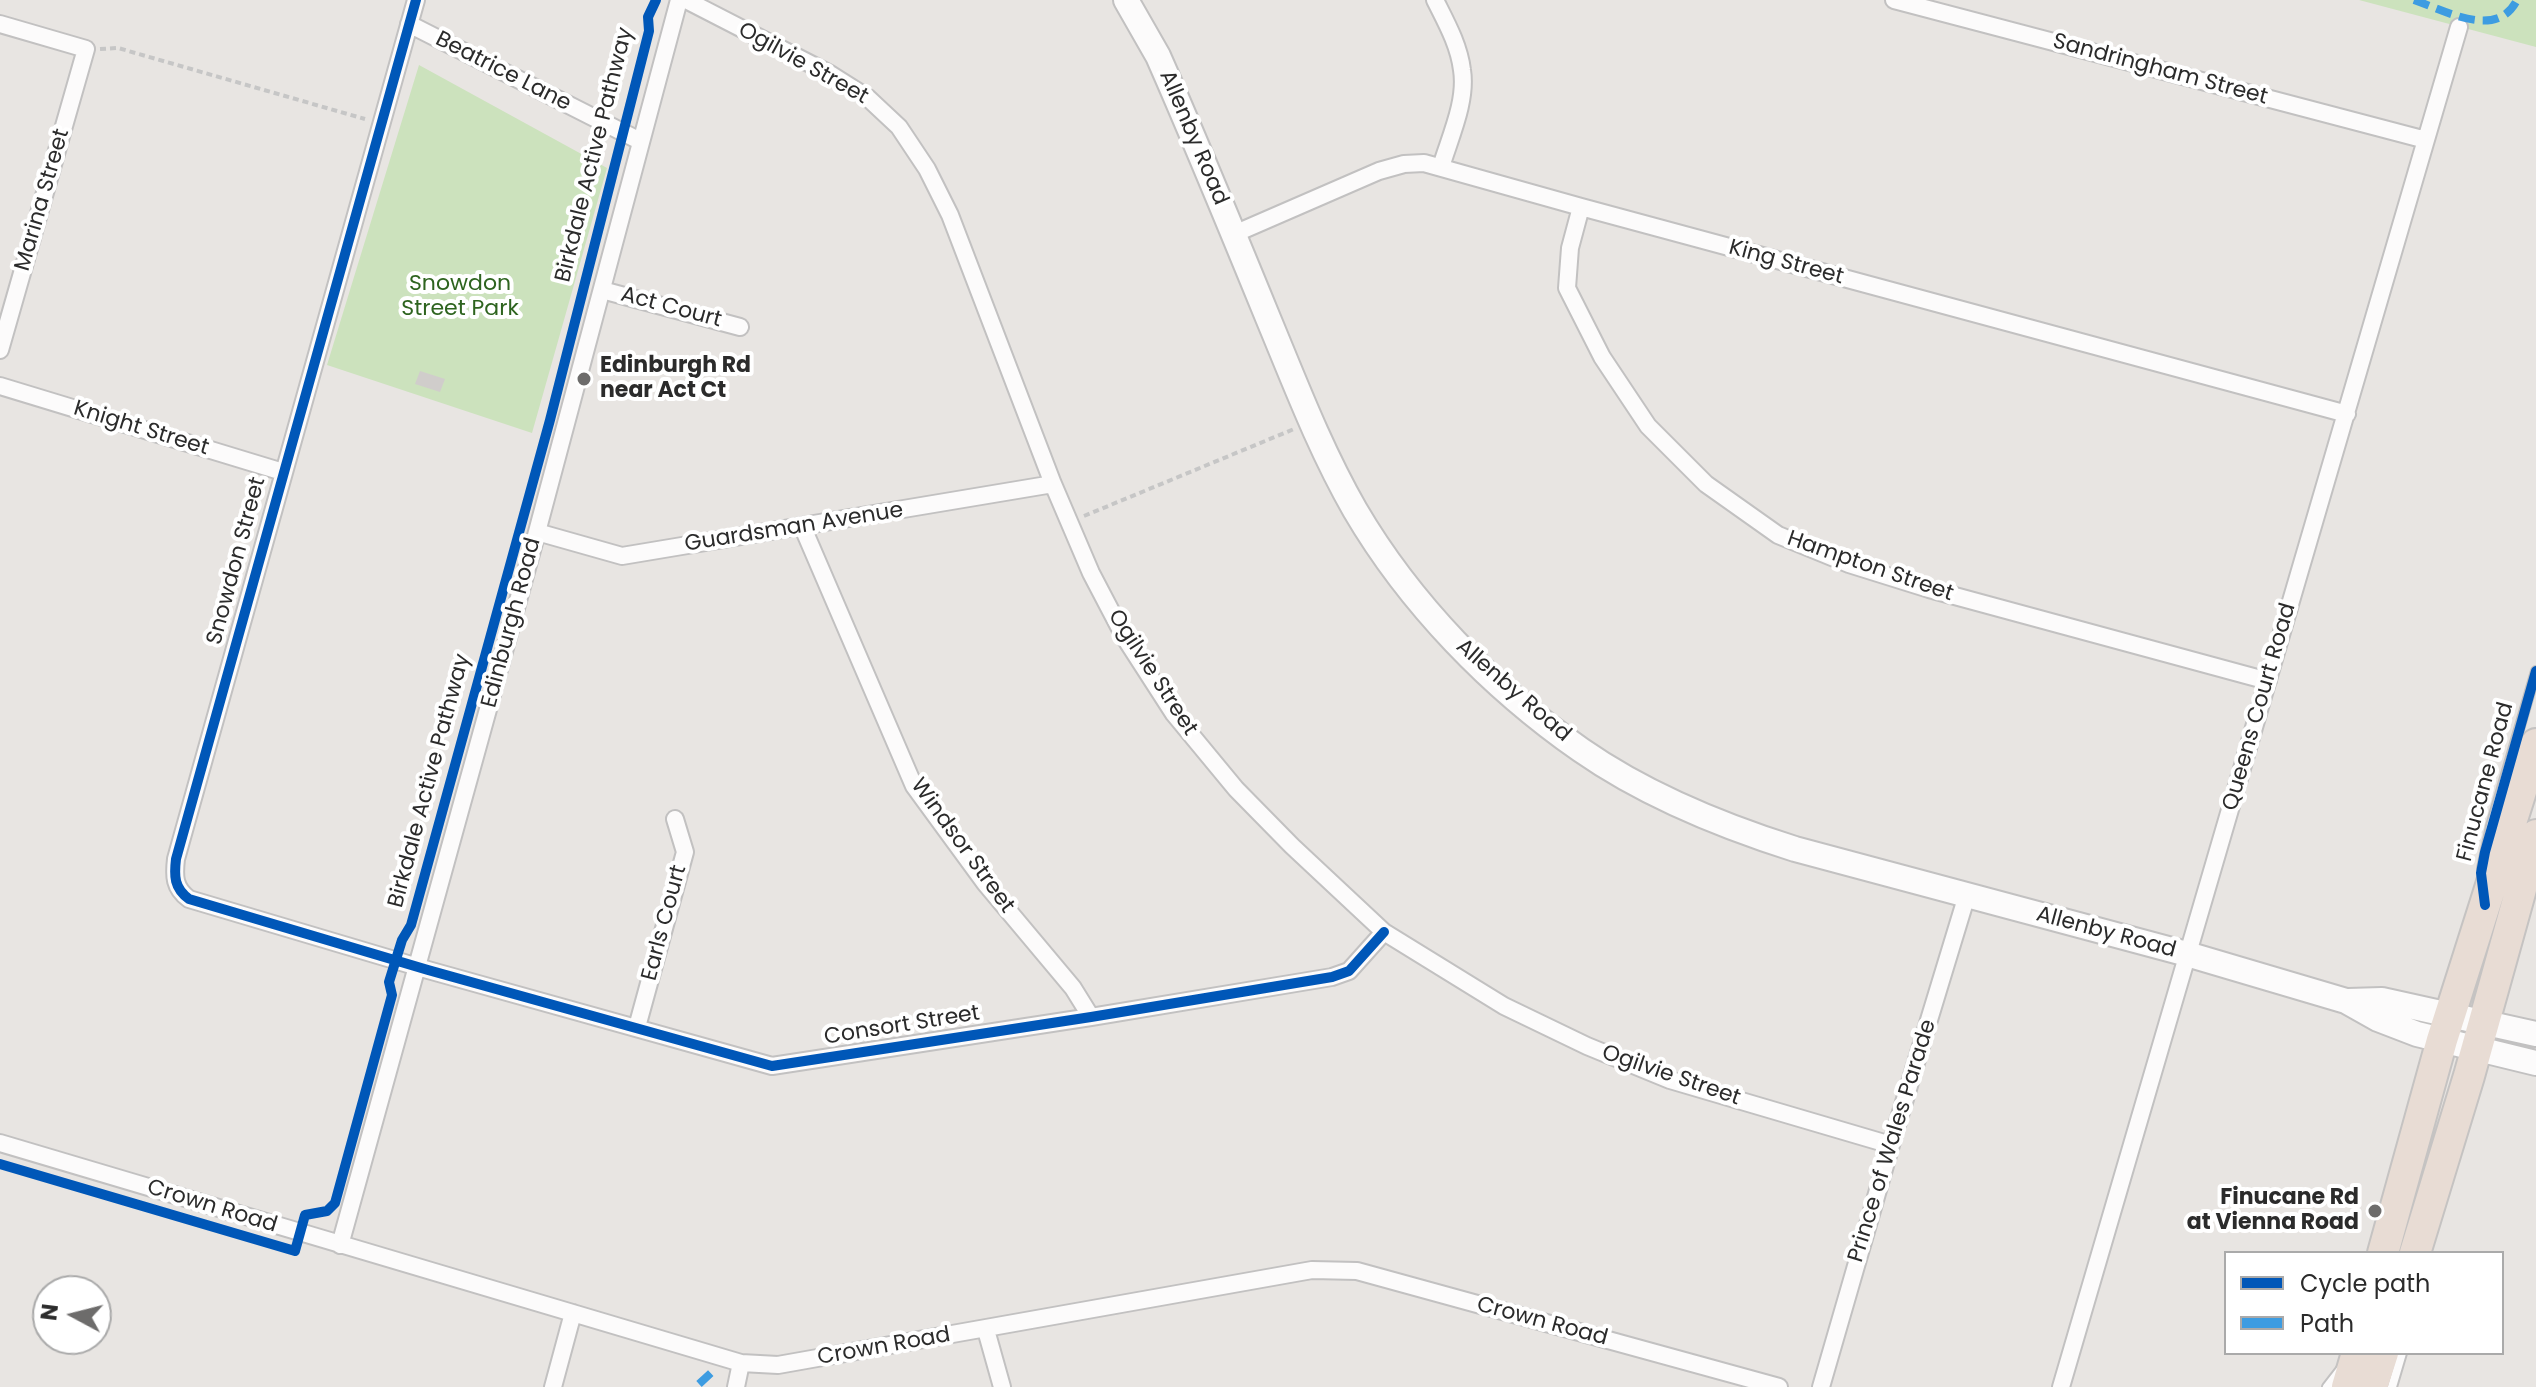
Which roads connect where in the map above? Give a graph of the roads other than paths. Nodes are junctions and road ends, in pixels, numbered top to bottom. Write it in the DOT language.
graph roads {
  1 [pos="416,0"];
  2 [pos="679,0"];
  3 [pos="686,0"];
  4 [pos="1126,0"];
  5 [pos="1435,0"];
  6 [pos="1894,0"];
  7 [pos="0,24"];
  8 [pos="409,24"];
  9 [pos="2459,27"];
  10 [pos="2426,140"];
  11 [pos="640,141"];
  12 [pos="1441,167"];
  13 [pos="1581,207"];
  14 [pos="1234,234"];
  15 [pos="602,290"];
  16 [pos="740,327"];
  17 [pos="0,350"];
  18 [pos="0,386"];
  19 [pos="2347,414"];
  20 [pos="283,472"];
  21 [pos="1053,484"];
  22 [pos="803,528"];
  23 [pos="537,532"];
  24 [pos="2536,671"];
  25 [pos="2268,681"];
  26 [pos="2536,744"];
  27 [pos="675,819"];
  28 [pos="2536,835"];
  29 [pos="2530,874"];
  30 [pos="1967,895"];
  31 [pos="2485,905"];
  32 [pos="1384,932"];
  33 [pos="2187,954"];
  34 [pos="418,966"];
  35 [pos="1091,1017"];
  36 [pos="637,1027"];
  37 [pos="2446,1027"];
  38 [pos="2481,1034"];
  39 [pos="2536,1034"];
  40 [pos="2536,1063"];
  41 [pos="0,1143"];
  42 [pos="1891,1145"];
  43 [pos="340,1245"];
  44 [pos="2384,1251"];
  45 [pos="2416,1251"];
  46 [pos="573,1313"];
  47 [pos="986,1330"];
  48 [pos="2363,1355"];
  49 [pos="2364,1355"];
  50 [pos="2365,1355"];
  51 [pos="2401,1355"];
  52 [pos="741,1363"];
  53 [pos="553,1387"];
  54 [pos="736,1387"];
  55 [pos="1002,1387"];
  56 [pos="1779,1387"];
  57 [pos="1821,1387"];
  58 [pos="2061,1387"];
  59 [pos="2327,1387"];
  60 [pos="2347,1387"];
  61 [pos="2372,1387"];
  62 [pos="2392,1387"];
  1 -- 8 [label="street, Snowdon Street"];
  2 -- 11 [label="street, Edinburgh Road"];
  3 -- 21 [label="street, Ogilvie Street"];
  4 -- 14 [label="main road, Allenby Road"];
  5 -- 12 [label="street"];
  6 -- 10 [label="street, Sandringham Street"];
  7 -- 17 [label="street, Marina Street"];
  8 -- 11 [label="street, Beatrice Lane"];
  8 -- 20 [label="street, Snowdon Street"];
  9 -- 10 [label="street, Queens Court Road"];
  10 -- 19 [label="street, Queens Court Road"];
  11 -- 15 [label="street, Edinburgh Road"];
  12 -- 13 [label="street, King Street"];
  12 -- 14 [label="street, King Street"];
  13 -- 19 [label="street, King Street"];
  13 -- 25 [label="street, Hampton Street"];
  14 -- 30 [label="main road, Allenby Road"];
  15 -- 16 [label="street, Act Court"];
  15 -- 23 [label="street, Edinburgh Road"];
  18 -- 20 [label="street, Knight Street"];
  19 -- 25 [label="street, Queens Court Road"];
  20 -- 34 [label="street, Snowdon Street"];
  21 -- 22 [label="street, Guardsman Avenue"];
  21 -- 32 [label="street, Ogilvie Street"];
  22 -- 23 [label="street, Guardsman Avenue"];
  22 -- 35 [label="street, Windsor Street"];
  23 -- 34 [label="street, Edinburgh Road"];
  24 -- 31 [label="lane, Finucane Road"];
  25 -- 33 [label="street, Queens Court Road"];
  26 -- 31 [label="highway, Finucane Road"];
  27 -- 36 [label="street, Earls Court"];
  28 -- 29 [label="highway"];
  29 -- 38 [label="highway"];
  30 -- 33 [label="main road, Allenby Road"];
  30 -- 42 [label="street, Prince of Wales Parade"];
  31 -- 37 [label="highway, Finucane Road"];
  32 -- 35 [label="street, Consort Street"];
  32 -- 42 [label="street, Ogilvie Street"];
  33 -- 37 [label="main road, Allenby Road"];
  33 -- 58 [label="street, Queens Court Road"];
  34 -- 36 [label="street, Consort Street"];
  34 -- 43 [label="street, Edinburgh Road"];
  35 -- 36 [label="street, Consort Street"];
  37 -- 38 [label="main road, Allenby Road"];
  37 -- 44 [label="highway, Finucane Road"];
  38 -- 39 [label="main road"];
  38 -- 40 [label="main road"];
  38 -- 45 [label="highway"];
  41 -- 43 [label="street, Crown Road"];
  42 -- 57 [label="street, Prince of Wales Parade"];
  43 -- 46 [label="street, Crown Road"];
  46 -- 52 [label="street, Crown Road"];
  46 -- 53 [label="street"];
  47 -- 52 [label="street, Crown Road"];
  47 -- 55 [label="street"];
  47 -- 56 [label="street, Crown Road"];
  48 -- 59 [label="lane"];
  49 -- 60 [label="highway"];
  50 -- 61 [label="highway"];
  51 -- 62 [label="lane"];
  52 -- 54 [label="street"];
}
